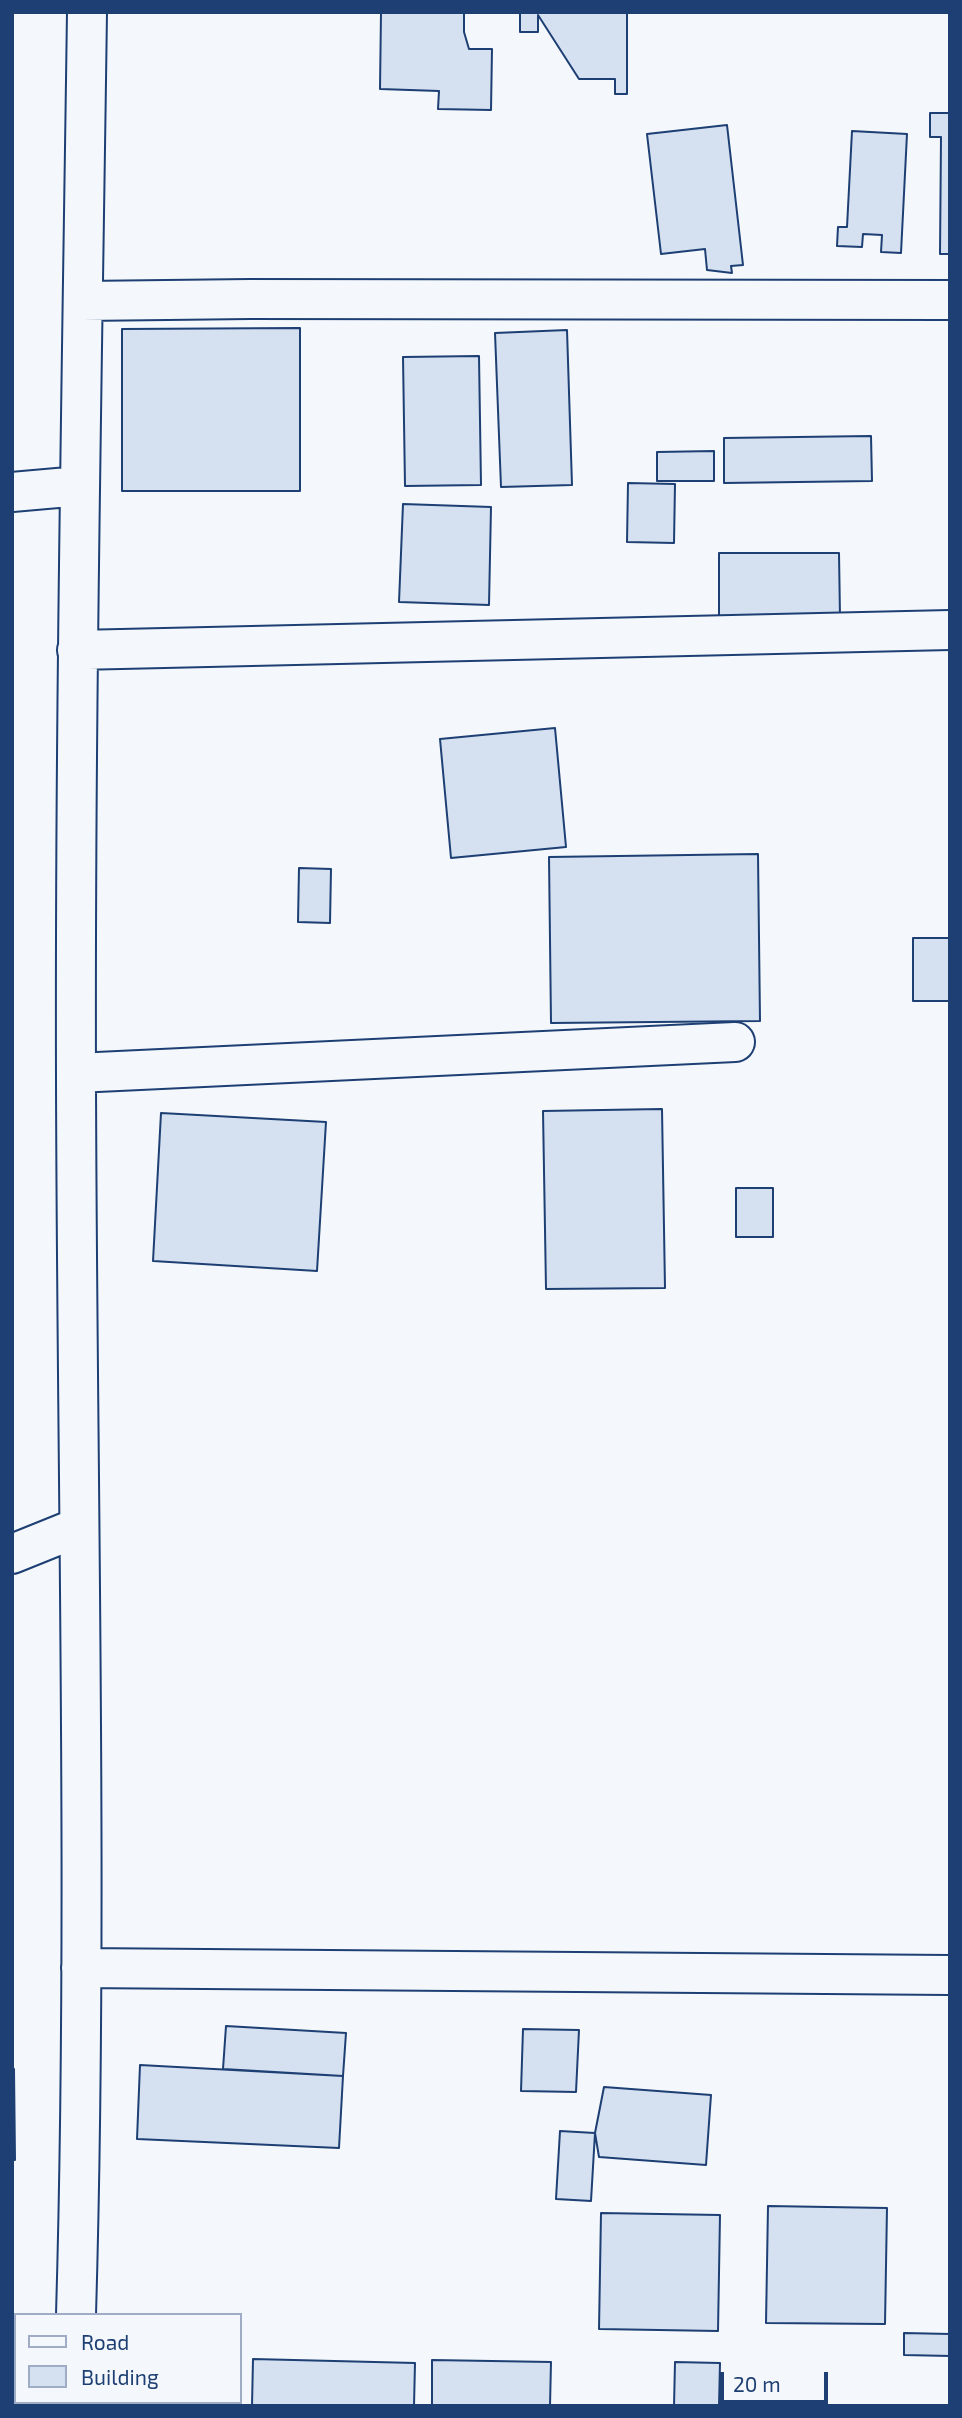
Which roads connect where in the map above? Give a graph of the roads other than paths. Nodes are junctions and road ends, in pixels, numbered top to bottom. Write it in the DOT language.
graph roads {
  1 [pos="87,12"];
  2 [pos="950,300"];
  3 [pos="83,301"];
  4 [pos="80,486"];
  5 [pos="12,492"];
  6 [pos="950,629"];
  7 [pos="77,650"];
  8 [pos="735,1042"];
  9 [pos="76,1073"];
  10 [pos="79,1527"];
  11 [pos="12,1554"];
  12 [pos="81,1968"];
  13 [pos="950,1975"];
  14 [pos="76,2313"];
  1 -- 3 [label="street"];
  2 -- 3 [label="street"];
  3 -- 4 [label="street"];
  4 -- 5 [label="street"];
  4 -- 7 [label="street"];
  6 -- 7 [label="street"];
  7 -- 9 [label="street"];
  8 -- 9 [label="street"];
  9 -- 10 [label="street"];
  10 -- 11 [label="street"];
  10 -- 12 [label="street"];
  12 -- 13 [label="street"];
  12 -- 14 [label="street"];
}
